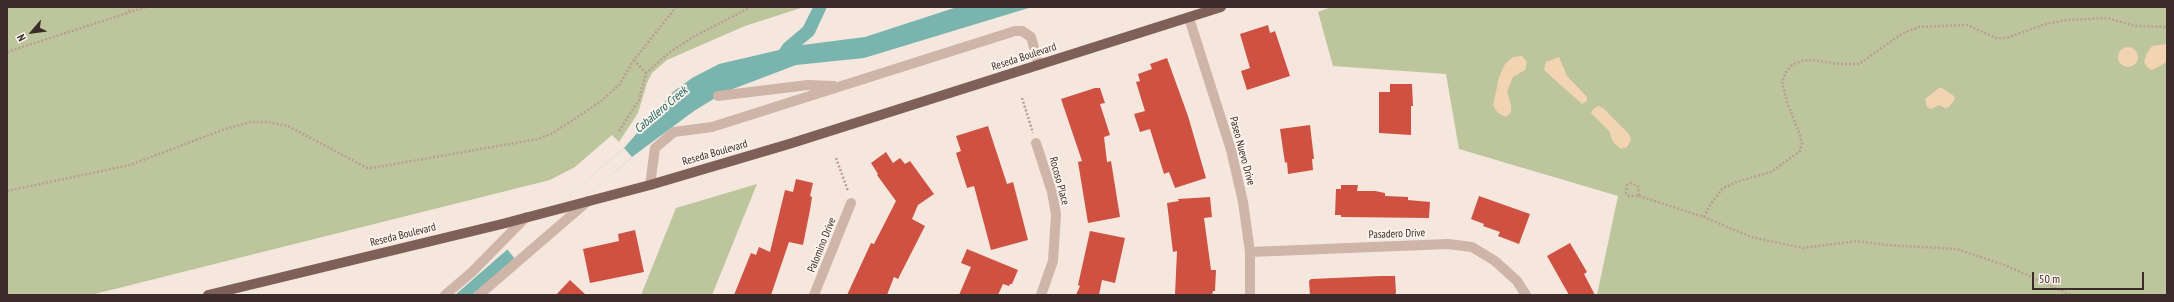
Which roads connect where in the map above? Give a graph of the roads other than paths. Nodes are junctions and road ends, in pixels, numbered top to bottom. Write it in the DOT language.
graph roads {
  1 [pos="1221,7"];
  2 [pos="1188,18"];
  3 [pos="1039,65"];
  4 [pos="842,86"];
  5 [pos="718,96"];
  6 [pos="1036,143"];
  7 [pos="650,185"];
  8 [pos="583,202"];
  9 [pos="852,203"];
  10 [pos="526,217"];
  11 [pos="1250,252"];
  12 [pos="208,295"];
  13 [pos="445,295"];
  14 [pos="478,295"];
  15 [pos="814,295"];
  16 [pos="1041,295"];
  17 [pos="1250,295"];
  18 [pos="1526,295"];
  1 -- 2 [label="main road, Reseda Boulevard"];
  2 -- 3 [label="main road, Reseda Boulevard"];
  2 -- 11 [label="street, Paseo Nuevo Drive"];
  3 -- 4 [label="street"];
  3 -- 7 [label="main road, Reseda Boulevard"];
  4 -- 5 [label="street"];
  4 -- 7 [label="street"];
  6 -- 16 [label="street, Rocoso Place"];
  7 -- 8 [label="main road, Reseda Boulevard"];
  8 -- 10 [label="main road, Reseda Boulevard"];
  8 -- 14 [label="street"];
  9 -- 15 [label="street, Palomino Drive"];
  10 -- 12 [label="main road, Reseda Boulevard"];
  10 -- 13 [label="street"];
  11 -- 17 [label="street, Paseo Nuevo Drive"];
  11 -- 18 [label="street, Pasadero Drive"];
}
